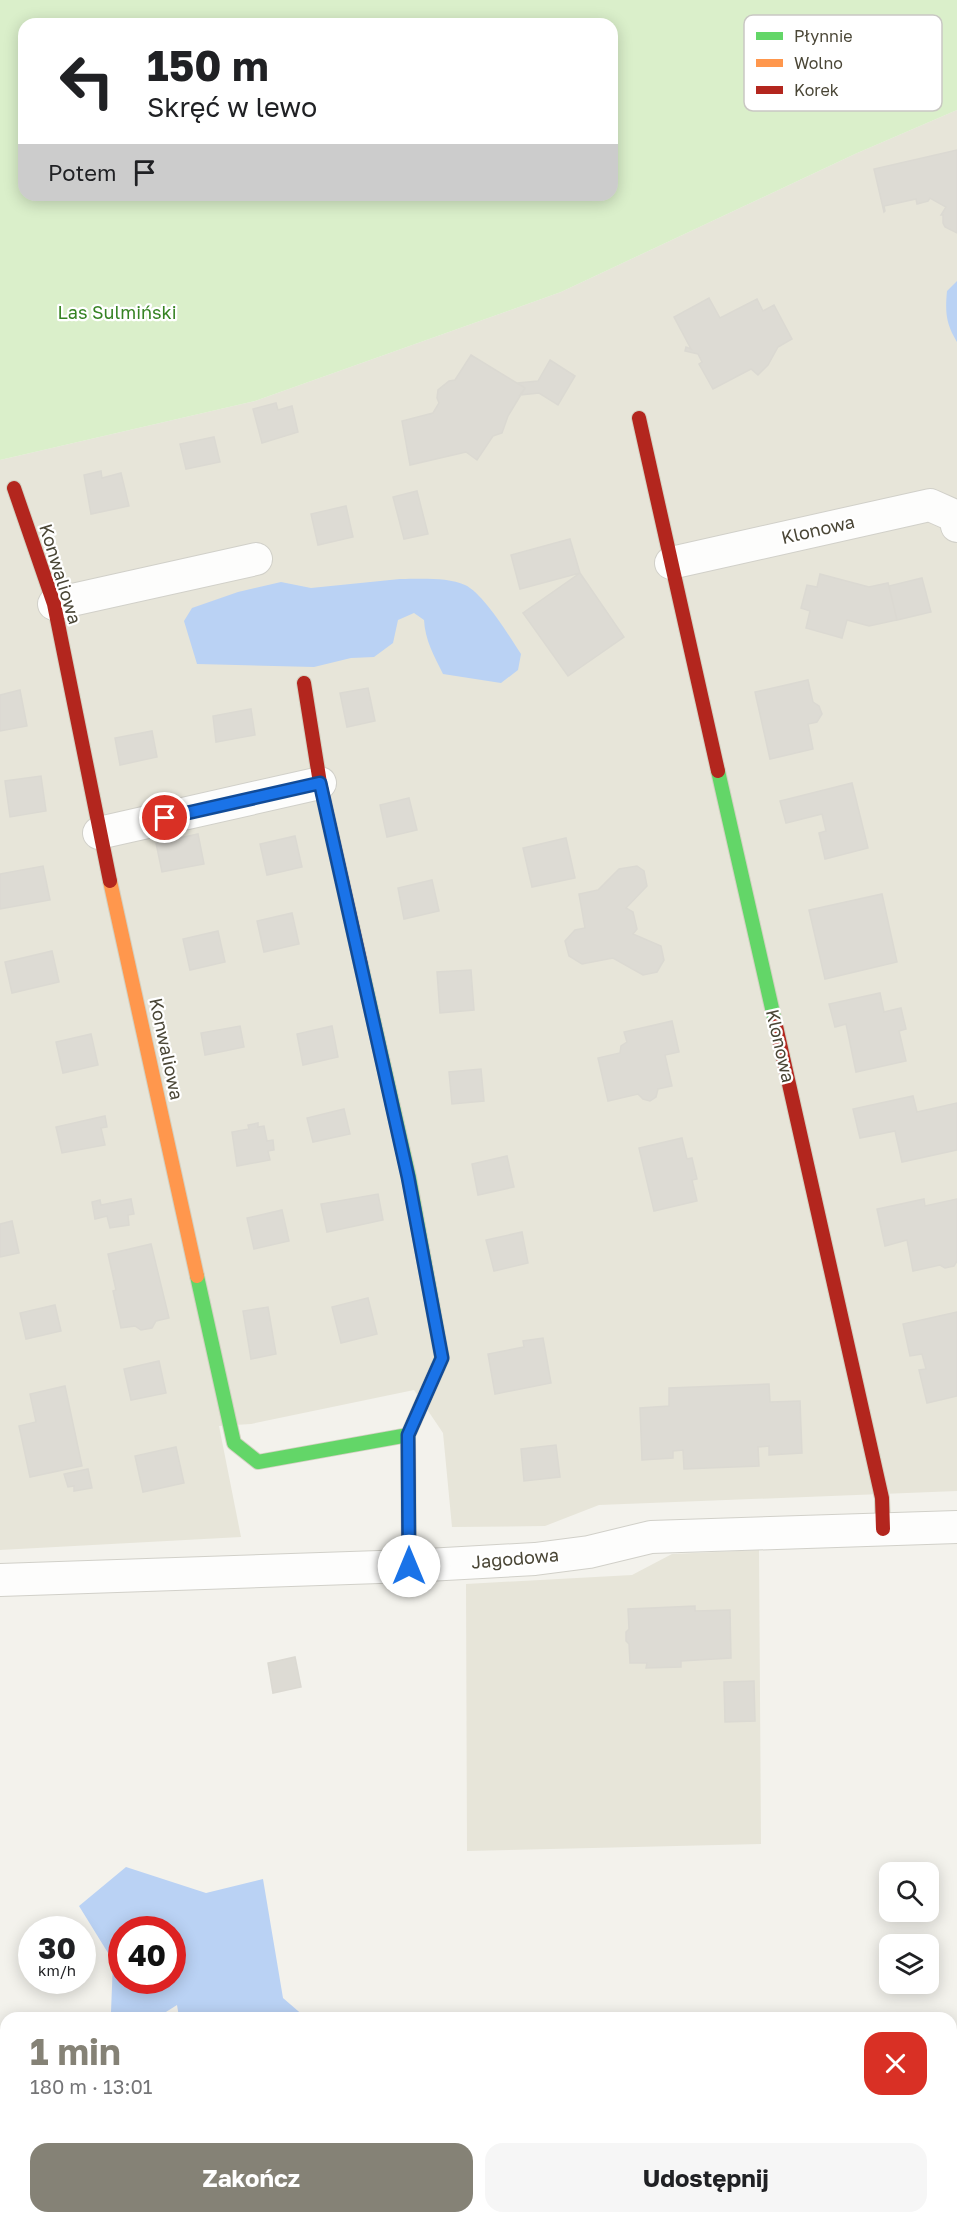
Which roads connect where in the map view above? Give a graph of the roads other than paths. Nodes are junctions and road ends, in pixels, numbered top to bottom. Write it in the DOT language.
graph roads {
  1 [pos="639,418"];
  2 [pos="14,488"];
  3 [pos="957,526"];
  4 [pos="256,559"];
  5 [pos="671,563"];
  6 [pos="54,604"];
  7 [pos="304,683"];
  8 [pos="320,783"];
  9 [pos="99,833"];
  10 [pos="408,1435"];
  11 [pos="957,1527"];
  12 [pos="883,1529"];
  13 [pos="409,1566"];
  14 [pos="0,1580"];
  1 -- 5 [label="street, Klonowa"];
  2 -- 6 [label="street, Konwaliowa"];
  3 -- 5 [label="street, Klonowa"];
  4 -- 6 [label="street"];
  5 -- 12 [label="street, Klonowa"];
  6 -- 9 [label="street, Konwaliowa"];
  7 -- 8 [label="street"];
  8 -- 9 [label="street"];
  8 -- 10 [label="street"];
  9 -- 10 [label="street, Konwaliowa"];
  10 -- 13 [label="street"];
  11 -- 12 [label="street, Jagodowa"];
  12 -- 13 [label="street, Jagodowa"];
  13 -- 14 [label="street, Jagodowa"];
}
